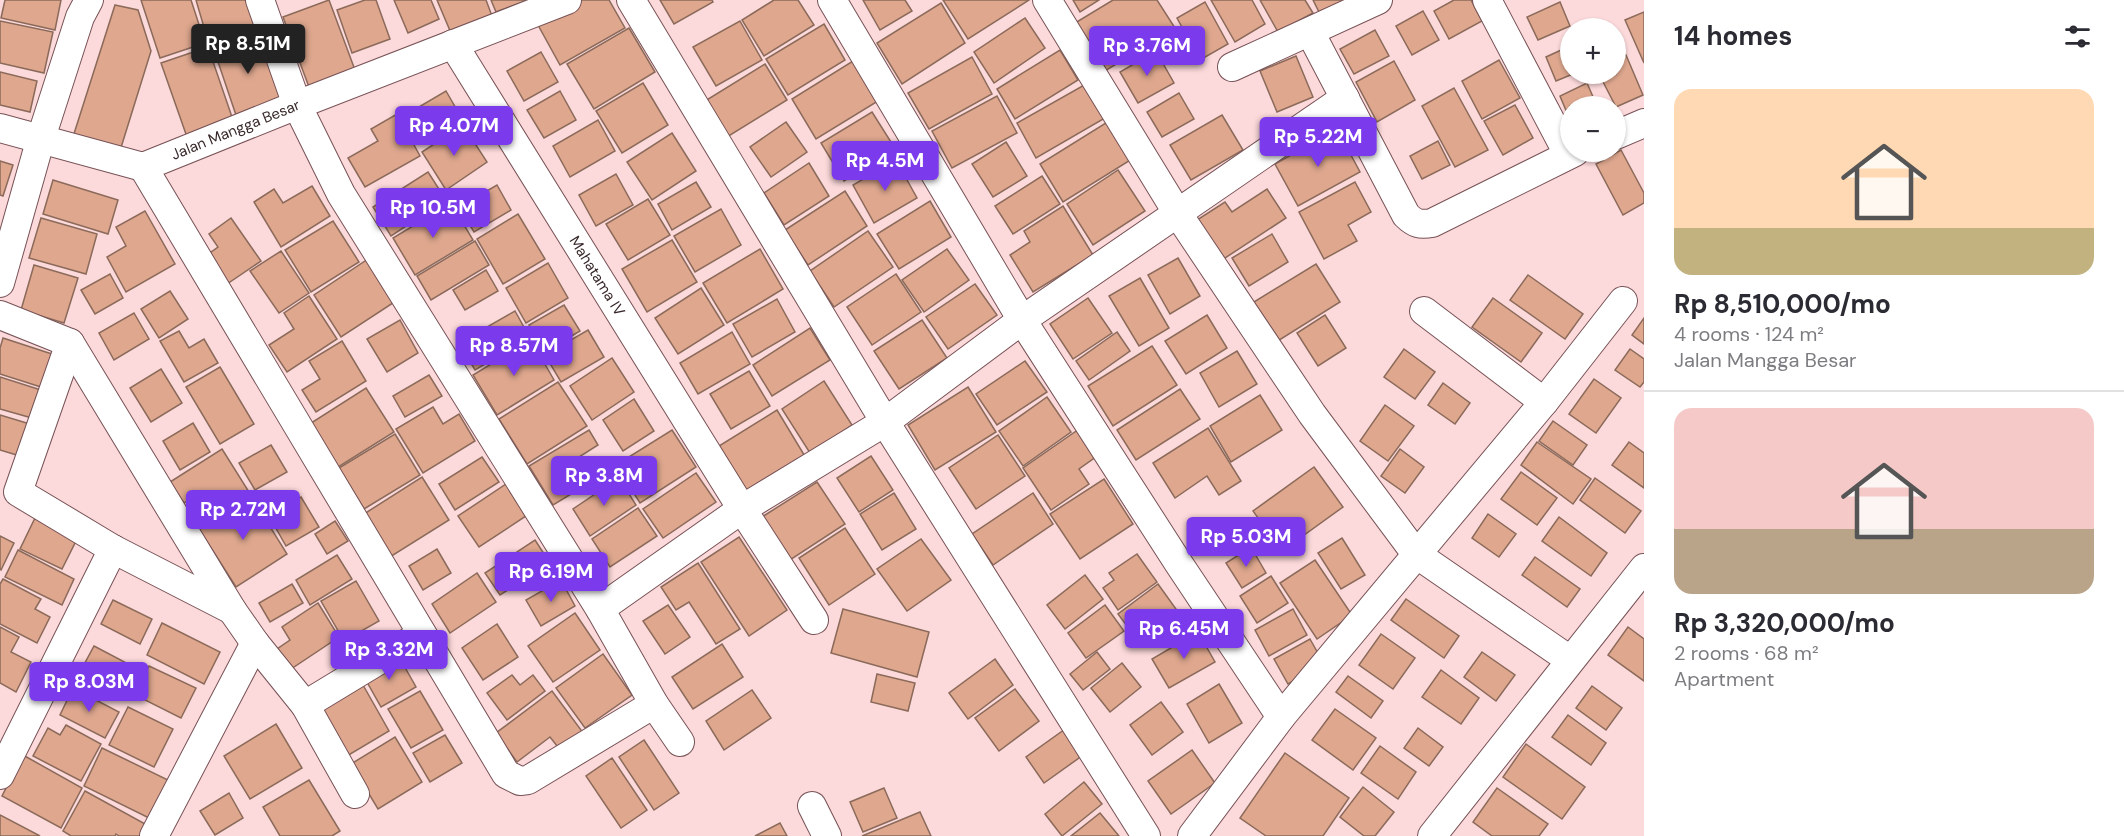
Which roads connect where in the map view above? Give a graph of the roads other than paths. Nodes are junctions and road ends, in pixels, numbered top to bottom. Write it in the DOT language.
graph roads {
  1 [pos="89,0"];
  2 [pos="260,0"];
  3 [pos="567,0"];
  4 [pos="631,0"];
  5 [pos="832,0"];
  6 [pos="1047,0"];
  7 [pos="1378,0"];
  8 [pos="1487,0"];
  9 [pos="1310,32"];
  10 [pos="453,44"];
  11 [pos="1232,67"];
  12 [pos="1345,98"];
  13 [pos="297,105"];
  14 [pos="1644,123"];
  15 [pos="0,128"];
  16 [pos="1560,131"];
  17 [pos="1626,131"];
  18 [pos="41,138"];
  19 [pos="1560,159"];
  20 [pos="143,167"];
  21 [pos="1178,214"];
  22 [pos="0,283"];
  23 [pos="1623,301"];
  24 [pos="1424,311"];
  25 [pos="0,315"];
  26 [pos="1022,320"];
  27 [pos="70,343"];
  28 [pos="1544,402"];
  29 [pos="885,422"];
  30 [pos="9,489"];
  31 [pos="742,509"];
  32 [pos="113,549"];
  33 [pos="1416,554"];
  34 [pos="1644,568"];
  35 [pos="600,609"];
  36 [pos="232,610"];
  37 [pos="814,620"];
  38 [pos="422,634"];
  39 [pos="255,643"];
  40 [pos="1570,660"];
  41 [pos="654,704"];
  42 [pos="304,705"];
  43 [pos="1281,717"];
  44 [pos="680,742"];
  45 [pos="0,776"];
  46 [pos="355,794"];
  47 [pos="812,806"];
  48 [pos="154,836"];
  49 [pos="827,836"];
  50 [pos="1146,836"];
  51 [pos="1193,836"];
  52 [pos="1432,836"];
  1 -- 18 [label="street"];
  2 -- 13 [label="street"];
  3 -- 10 [label="street, Jalan Mangga Besar"];
  4 -- 29 [label="street"];
  5 -- 26 [label="street"];
  6 -- 21 [label="street"];
  7 -- 9 [label="street"];
  8 -- 16 [label="street"];
  9 -- 11 [label="street"];
  9 -- 12 [label="street"];
  10 -- 13 [label="street, Jalan Mangga Besar"];
  10 -- 31 [label="street, Mahatama IV"];
  12 -- 19 [label="street"];
  12 -- 21 [label="street"];
  13 -- 20 [label="street, Jalan Mangga Besar"];
  13 -- 35 [label="street"];
  14 -- 17 [label="street"];
  15 -- 18 [label="street"];
  18 -- 20 [label="street"];
  18 -- 22 [label="street"];
  20 -- 38 [label="street"];
  21 -- 26 [label="street"];
  21 -- 33 [label="street"];
  23 -- 28 [label="street"];
  24 -- 28 [label="street"];
  25 -- 27 [label="street"];
  26 -- 29 [label="street"];
  26 -- 43 [label="street"];
  27 -- 30 [label="street"];
  27 -- 36 [label="street"];
  28 -- 33 [label="street"];
  29 -- 31 [label="street"];
  29 -- 50 [label="street"];
  30 -- 32 [label="street"];
  31 -- 35 [label="street"];
  31 -- 37 [label="street, Mahatama IV"];
  32 -- 36 [label="street"];
  32 -- 45 [label="street"];
  33 -- 40 [label="street"];
  33 -- 43 [label="street"];
  34 -- 40 [label="street"];
  35 -- 41 [label="street"];
  36 -- 39 [label="street"];
  38 -- 41 [label="street"];
  38 -- 42 [label="street"];
  39 -- 42 [label="street"];
  39 -- 48 [label="street"];
  40 -- 52 [label="street"];
  41 -- 44 [label="street"];
  42 -- 46 [label="street"];
  43 -- 51 [label="street"];
  47 -- 49 [label="street"];
}
